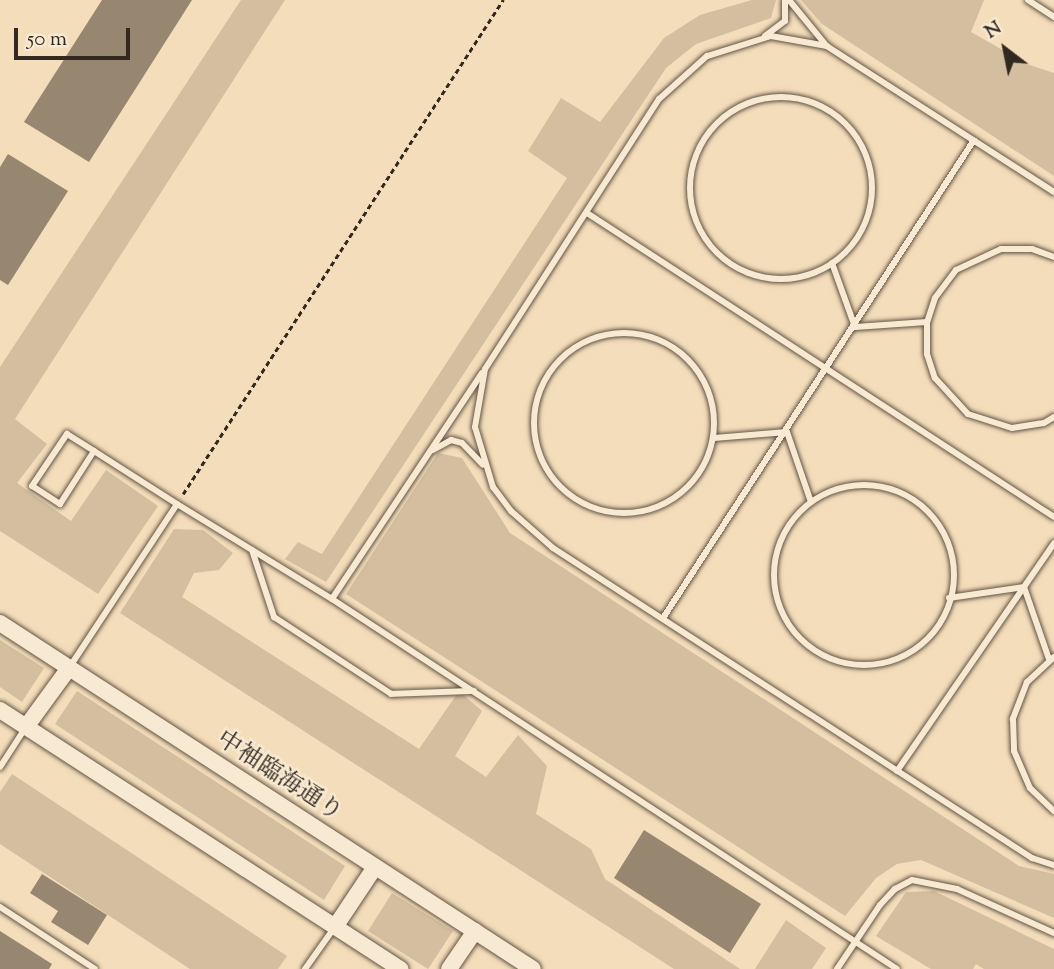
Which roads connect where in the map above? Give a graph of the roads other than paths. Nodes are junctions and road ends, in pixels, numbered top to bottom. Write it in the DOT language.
graph roads {
  1 [pos="787,0"];
  2 [pos="1028,0"];
  3 [pos="1054,17"];
  4 [pos="761,38"];
  5 [pos="827,46"];
  6 [pos="974,140"];
  7 [pos="1054,192"];
  8 [pos="587,213"];
  9 [pos="1054,257"];
  10 [pos="832,263"];
  11 [pos="927,322"];
  12 [pos="855,327"];
  13 [pos="485,369"];
  14 [pos="827,372"];
  15 [pos="1054,417"];
  16 [pos="787,432"];
  17 [pos="714,438"];
  18 [pos="94,451"];
  19 [pos="426,455"];
  20 [pos="484,467"];
  21 [pos="811,502"];
  22 [pos="177,503"];
  23 [pos="1054,517"];
  24 [pos="1054,543"];
  25 [pos="252,550"];
  26 [pos="1024,587"];
  27 [pos="949,598"];
  28 [pos="332,599"];
  29 [pos="663,618"];
  30 [pos="0,623"];
  31 [pos="1052,658"];
  32 [pos="69,668"];
  33 [pos="475,691"];
  34 [pos="0,710"];
  35 [pos="26,727"];
  36 [pos="0,766"];
  37 [pos="897,771"];
  38 [pos="1054,811"];
  39 [pos="1054,865"];
  40 [pos="375,867"];
  41 [pos="2,909"];
  42 [pos="0,918"];
  43 [pos="335,927"];
  44 [pos="475,931"];
  45 [pos="1054,933"];
  46 [pos="855,942"];
  47 [pos="95,969"];
  48 [pos="305,969"];
  49 [pos="400,969"];
  50 [pos="449,969"];
  51 [pos="533,969"];
  52 [pos="837,969"];
  53 [pos="897,969"];
  1 -- 4 [label="lane"];
  1 -- 5 [label="lane"];
  2 -- 3 [label="lane"];
  4 -- 5 [label="lane"];
  4 -- 8 [label="lane"];
  5 -- 6 [label="lane"];
  6 -- 7 [label="lane"];
  6 -- 12 [label="lane"];
  8 -- 13 [label="lane"];
  8 -- 14 [label="lane"];
  9 -- 11 [label="lane"];
  10 -- 10 [label="lane"];
  10 -- 12 [label="lane"];
  11 -- 12 [label="lane"];
  11 -- 15 [label="lane"];
  12 -- 14 [label="lane"];
  13 -- 19 [label="lane"];
  13 -- 20 [label="lane"];
  14 -- 16 [label="lane"];
  14 -- 23 [label="lane"];
  16 -- 17 [label="lane"];
  16 -- 21 [label="lane"];
  16 -- 29 [label="lane"];
  17 -- 17 [label="lane"];
  18 -- 18 [label="lane"];
  18 -- 22 [label="lane"];
  19 -- 20 [label="lane"];
  19 -- 28 [label="lane"];
  20 -- 29 [label="lane"];
  21 -- 27 [label="lane"];
  21 -- 27 [label="lane"];
  22 -- 25 [label="lane"];
  22 -- 32 [label="lane"];
  24 -- 26 [label="lane"];
  25 -- 28 [label="lane"];
  25 -- 33 [label="lane"];
  26 -- 27 [label="lane"];
  26 -- 31 [label="lane"];
  26 -- 37 [label="lane"];
  28 -- 33 [label="lane"];
  29 -- 37 [label="lane"];
  30 -- 32 [label="street, 中袖臨海通り"];
  31 -- 38 [label="lane"];
  32 -- 35 [label="street"];
  32 -- 40 [label="street, 中袖臨海通り"];
  33 -- 46 [label="lane"];
  34 -- 35 [label="street"];
  35 -- 36 [label="lane"];
  35 -- 43 [label="street"];
  37 -- 39 [label="lane"];
  40 -- 43 [label="street"];
  40 -- 44 [label="street, 中袖臨海通り"];
  41 -- 42 [label="lane"];
  41 -- 47 [label="lane"];
  43 -- 48 [label="lane"];
  43 -- 49 [label="street"];
  44 -- 50 [label="street"];
  44 -- 51 [label="street, 中袖臨海通り"];
  45 -- 46 [label="lane"];
  46 -- 52 [label="lane"];
  46 -- 53 [label="lane"];
}
